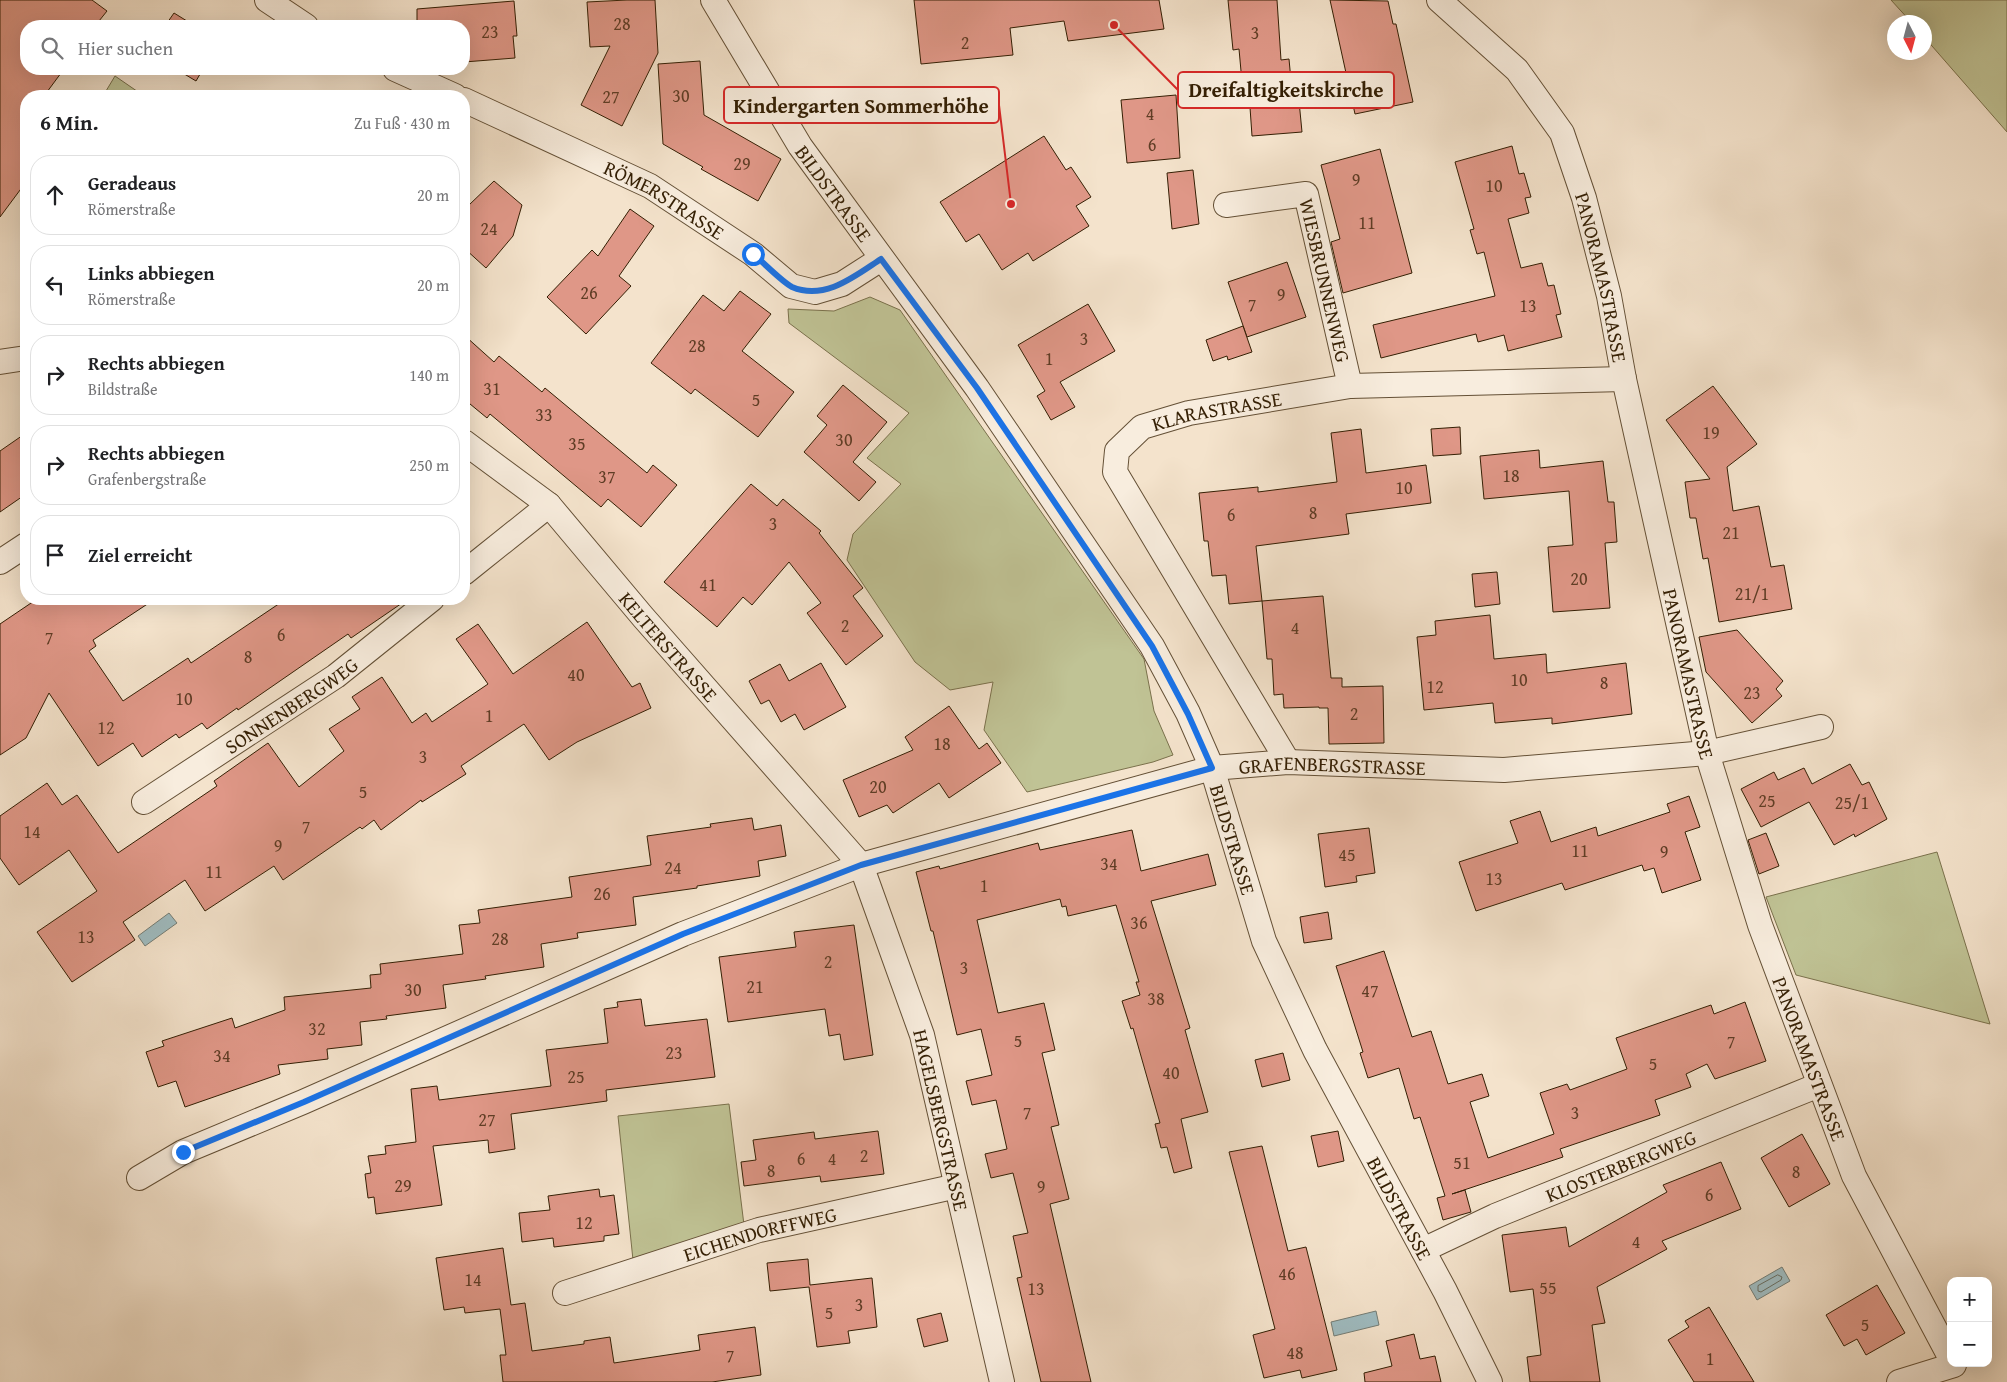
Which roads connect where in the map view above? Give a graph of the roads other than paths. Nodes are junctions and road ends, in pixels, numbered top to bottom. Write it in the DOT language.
graph roads {
  1 [pos="267,0"];
  2 [pos="713,0"];
  3 [pos="1439,0"];
  4 [pos="297,20"];
  5 [pos="408,75"];
  6 [pos="442,90"];
  7 [pos="470,103"];
  8 [pos="1226,205"];
  9 [pos="881,259"];
  10 [pos="20,359"];
  11 [pos="0,362"];
  12 [pos="1624,379"];
  13 [pos="1350,386"];
  14 [pos="470,446"];
  15 [pos="549,505"];
  16 [pos="20,549"];
  17 [pos="0,562"];
  18 [pos="470,568"];
  19 [pos="425,605"];
  20 [pos="1821,727"];
  21 [pos="1707,753"];
  22 [pos="1288,762"];
  23 [pos="1212,768"];
  24 [pos="144,802"];
  25 [pos="861,865"];
  26 [pos="1819,1085"];
  27 [pos="139,1178"];
  28 [pos="957,1186"];
  29 [pos="1423,1250"];
  30 [pos="565,1293"];
  31 [pos="1947,1352"];
  32 [pos="1955,1367"];
  33 [pos="1002,1382"];
  34 [pos="1490,1382"];
  35 [pos="1899,1382"];
  1 -- 4 [label="street"];
  2 -- 9 [label="street, BILDSTRASSE"];
  3 -- 12 [label="street, PANORAMASTRASSE"];
  5 -- 6 [label="street"];
  7 -- 9 [label="street, RÖMERSTRASSE"];
  8 -- 13 [label="street, WIESBRUNNENWEG"];
  9 -- 23 [label="street, BILDSTRASSE"];
  10 -- 11 [label="street"];
  12 -- 13 [label="street, KLARASTRASSE"];
  12 -- 21 [label="street, PANORAMASTRASSE"];
  13 -- 22 [label="street, KLARASTRASSE"];
  14 -- 15 [label="street, KELTERSTRASSE"];
  15 -- 18 [label="street"];
  15 -- 25 [label="street, KELTERSTRASSE"];
  16 -- 17 [label="street"];
  19 -- 24 [label="street, SONNENBERGWEG"];
  20 -- 21 [label="street, GRAFENBERGSTRASSE"];
  21 -- 22 [label="street, GRAFENBERGSTRASSE"];
  21 -- 26 [label="street, PANORAMASTRASSE"];
  22 -- 23 [label="street, GRAFENBERGSTRASSE"];
  23 -- 25 [label="street, GRAFENBERGSTRASSE"];
  23 -- 29 [label="street, BILDSTRASSE"];
  25 -- 27 [label="street, GRAFENBERGSTRASSE"];
  25 -- 28 [label="street, HAGELSBERGSTRASSE"];
  26 -- 29 [label="street, KLOSTERBERGWEG"];
  26 -- 31 [label="street, PANORAMASTRASSE"];
  28 -- 30 [label="street, EICHENDORFFWEG"];
  28 -- 33 [label="street, HAGELSBERGSTRASSE"];
  29 -- 34 [label="street, BILDSTRASSE"];
  32 -- 35 [label="street"];
}
